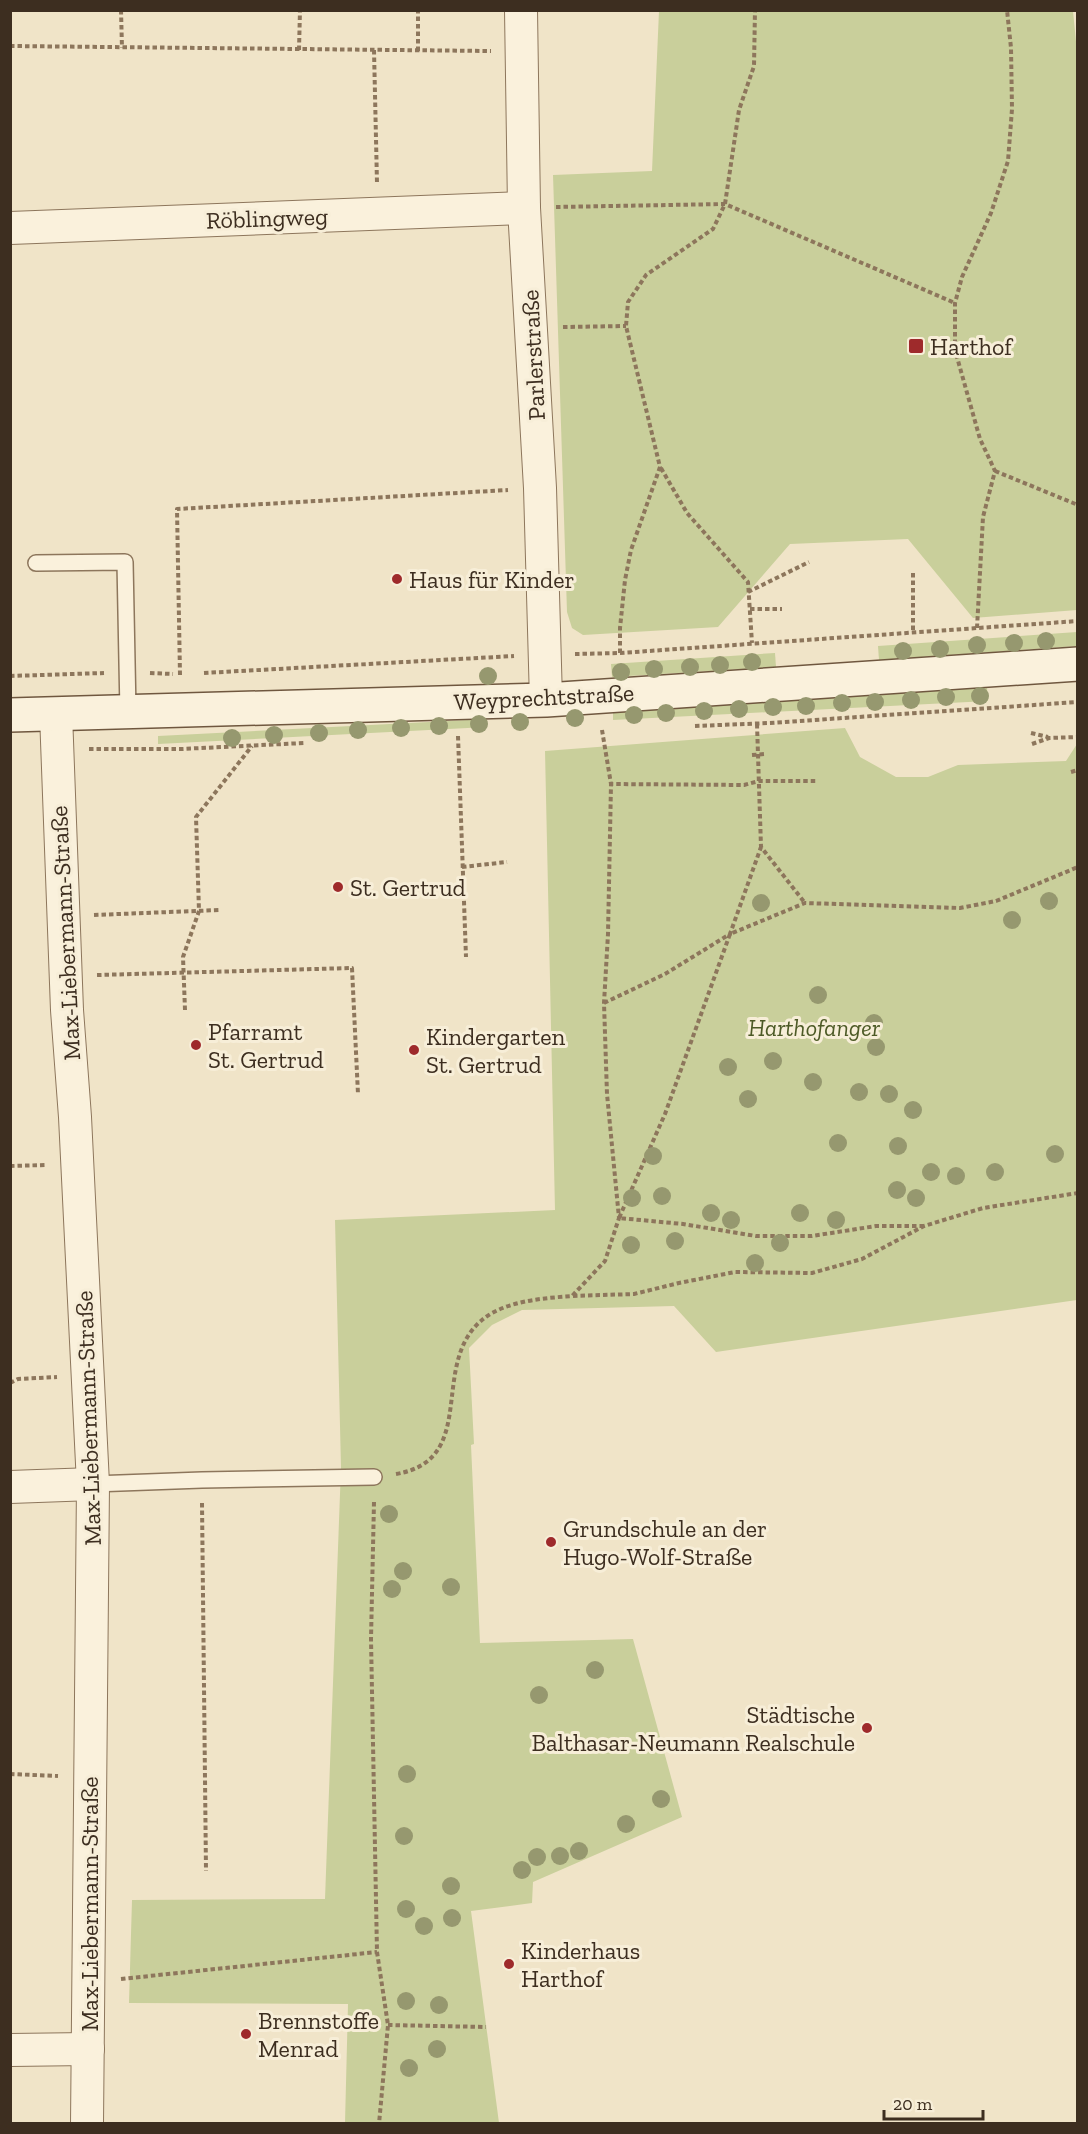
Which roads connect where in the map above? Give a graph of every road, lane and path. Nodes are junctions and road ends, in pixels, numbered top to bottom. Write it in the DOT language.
graph roads {
  1 [pos="121,10"];
  2 [pos="300,10"];
  3 [pos="418,10"];
  4 [pos="521,10"];
  5 [pos="755,10"];
  6 [pos="1007,10"];
  7 [pos="10,46"];
  8 [pos="122,48"];
  9 [pos="299,50"];
  10 [pos="374,50"];
  11 [pos="418,51"];
  12 [pos="521,51"];
  13 [pos="725,204"];
  14 [pos="524,208"];
  15 [pos="378,214"];
  16 [pos="10,228"];
  17 [pos="955,303"];
  18 [pos="626,326"];
  19 [pos="532,328"];
  20 [pos="660,467"];
  21 [pos="995,471"];
  22 [pos="540,488"];
  23 [pos="1077,505"];
  24 [pos="809,562"];
  25 [pos="36,563"];
  26 [pos="913,573"];
  27 [pos="748,592"];
  28 [pos="750,609"];
  29 [pos="783,609"];
  30 [pos="977,628"];
  31 [pos="913,632"];
  32 [pos="785,640"];
  33 [pos="752,643"];
  34 [pos="786,652"];
  35 [pos="620,653"];
  36 [pos="1077,664"];
  37 [pos="180,675"];
  38 [pos="546,699"];
  39 [pos="128,712"];
  40 [pos="56,714"];
  41 [pos="10,715"];
  42 [pos="757,724"];
  43 [pos="602,730"];
  44 [pos="1031,733"];
  45 [pos="458,736"];
  46 [pos="1077,737"];
  47 [pos="1049,738"];
  48 [pos="1032,744"];
  49 [pos="252,745"];
  50 [pos="765,754"];
  51 [pos="752,755"];
  52 [pos="758,755"];
  53 [pos="1077,770"];
  54 [pos="1071,772"];
  55 [pos="759,781"];
  56 [pos="816,781"];
  57 [pos="611,784"];
  58 [pos="761,847"];
  59 [pos="507,862"];
  60 [pos="462,867"];
  61 [pos="1077,867"];
  62 [pos="805,903"];
  63 [pos="219,910"];
  64 [pos="199,911"];
  65 [pos="63,915"];
  66 [pos="730,934"];
  67 [pos="466,957"];
  68 [pos="184,974"];
  69 [pos="66,976"];
  70 [pos="604,1003"];
  71 [pos="185,1010"];
  72 [pos="358,1094"];
  73 [pos="1077,1194"];
  74 [pos="619,1218"];
  75 [pos="924,1226"];
  76 [pos="572,1296"];
  77 [pos="88,1375"];
  78 [pos="10,1383"];
  79 [pos="374,1477"];
  80 [pos="202,1480"];
  81 [pos="93,1484"];
  82 [pos="10,1487"];
  83 [pos="10,1774"];
  84 [pos="90,1777"];
  85 [pos="206,1871"];
  86 [pos="377,1952"];
  87 [pos="88,1986"];
  88 [pos="388,2025"];
  89 [pos="486,2027"];
  90 [pos="88,2049"];
  91 [pos="10,2050"];
  92 [pos="87,2124"];
  93 [pos="379,2124"];
  1 -- 8 [label="path"];
  2 -- 9 [label="path"];
  3 -- 11 [label="path"];
  4 -- 12 [label="street, Parlerstraße"];
  5 -- 13 [label="path"];
  6 -- 17 [label="path"];
  7 -- 8 [label="path"];
  8 -- 9 [label="path"];
  9 -- 10 [label="path"];
  10 -- 11 [label="path"];
  10 -- 15 [label="path"];
  11 -- 12 [label="path"];
  12 -- 14 [label="street, Parlerstraße"];
  13 -- 14 [label="path"];
  13 -- 17 [label="path"];
  13 -- 18 [label="path"];
  14 -- 15 [label="street, Röblingweg"];
  14 -- 19 [label="street, Parlerstraße"];
  15 -- 16 [label="street, Röblingweg"];
  17 -- 21 [label="path"];
  18 -- 19 [label="path"];
  18 -- 20 [label="path"];
  19 -- 22 [label="street, Parlerstraße"];
  20 -- 27 [label="path"];
  20 -- 35 [label="path"];
  21 -- 23 [label="path"];
  21 -- 30 [label="path"];
  22 -- 37 [label="path"];
  22 -- 38 [label="street, Parlerstraße"];
  24 -- 27 [label="path"];
  25 -- 39 [label="lane"];
  26 -- 31 [label="path"];
  27 -- 28 [label="path"];
  28 -- 29 [label="path"];
  28 -- 33 [label="path"];
  32 -- 34 [label="path"];
  36 -- 38 [label="street, Weyprechtstraße"];
  38 -- 39 [label="street, Weyprechtstraße"];
  39 -- 40 [label="street, Weyprechtstraße"];
  40 -- 41 [label="street, Weyprechtstraße"];
  40 -- 65 [label="street, Max-Liebermann-Straße"];
  42 -- 52 [label="path"];
  43 -- 57 [label="path"];
  44 -- 47 [label="path"];
  45 -- 60 [label="path"];
  46 -- 47 [label="path"];
  47 -- 48 [label="path"];
  49 -- 64 [label="path"];
  50 -- 52 [label="path"];
  51 -- 52 [label="path"];
  52 -- 55 [label="path"];
  53 -- 54 [label="path"];
  55 -- 56 [label="path"];
  55 -- 57 [label="path"];
  55 -- 58 [label="path"];
  57 -- 70 [label="path"];
  58 -- 62 [label="path"];
  58 -- 66 [label="path"];
  59 -- 60 [label="path"];
  60 -- 67 [label="path"];
  61 -- 62 [label="path"];
  62 -- 66 [label="path"];
  63 -- 64 [label="path"];
  64 -- 65 [label="path"];
  64 -- 68 [label="path"];
  65 -- 69 [label="street, Max-Liebermann-Straße"];
  66 -- 70 [label="path"];
  66 -- 74 [label="path"];
  68 -- 69 [label="path"];
  68 -- 71 [label="path"];
  68 -- 72 [label="path"];
  69 -- 77 [label="street, Max-Liebermann-Straße"];
  70 -- 74 [label="path"];
  73 -- 75 [label="path"];
  74 -- 75 [label="path"];
  74 -- 76 [label="path"];
  75 -- 76 [label="path"];
  76 -- 79 [label="path"];
  77 -- 78 [label="path"];
  77 -- 81 [label="street, Max-Liebermann-Straße"];
  79 -- 80 [label="lane"];
  79 -- 86 [label="path"];
  80 -- 81 [label="lane"];
  80 -- 85 [label="path"];
  81 -- 82 [label="street"];
  81 -- 84 [label="street, Max-Liebermann-Straße"];
  83 -- 84 [label="path"];
  84 -- 87 [label="street, Max-Liebermann-Straße"];
  86 -- 87 [label="path"];
  86 -- 88 [label="path"];
  87 -- 90 [label="street, Max-Liebermann-Straße"];
  88 -- 89 [label="path"];
  88 -- 93 [label="path"];
  90 -- 91 [label="street"];
  90 -- 92 [label="street, Max-Liebermann-Straße"];
}
